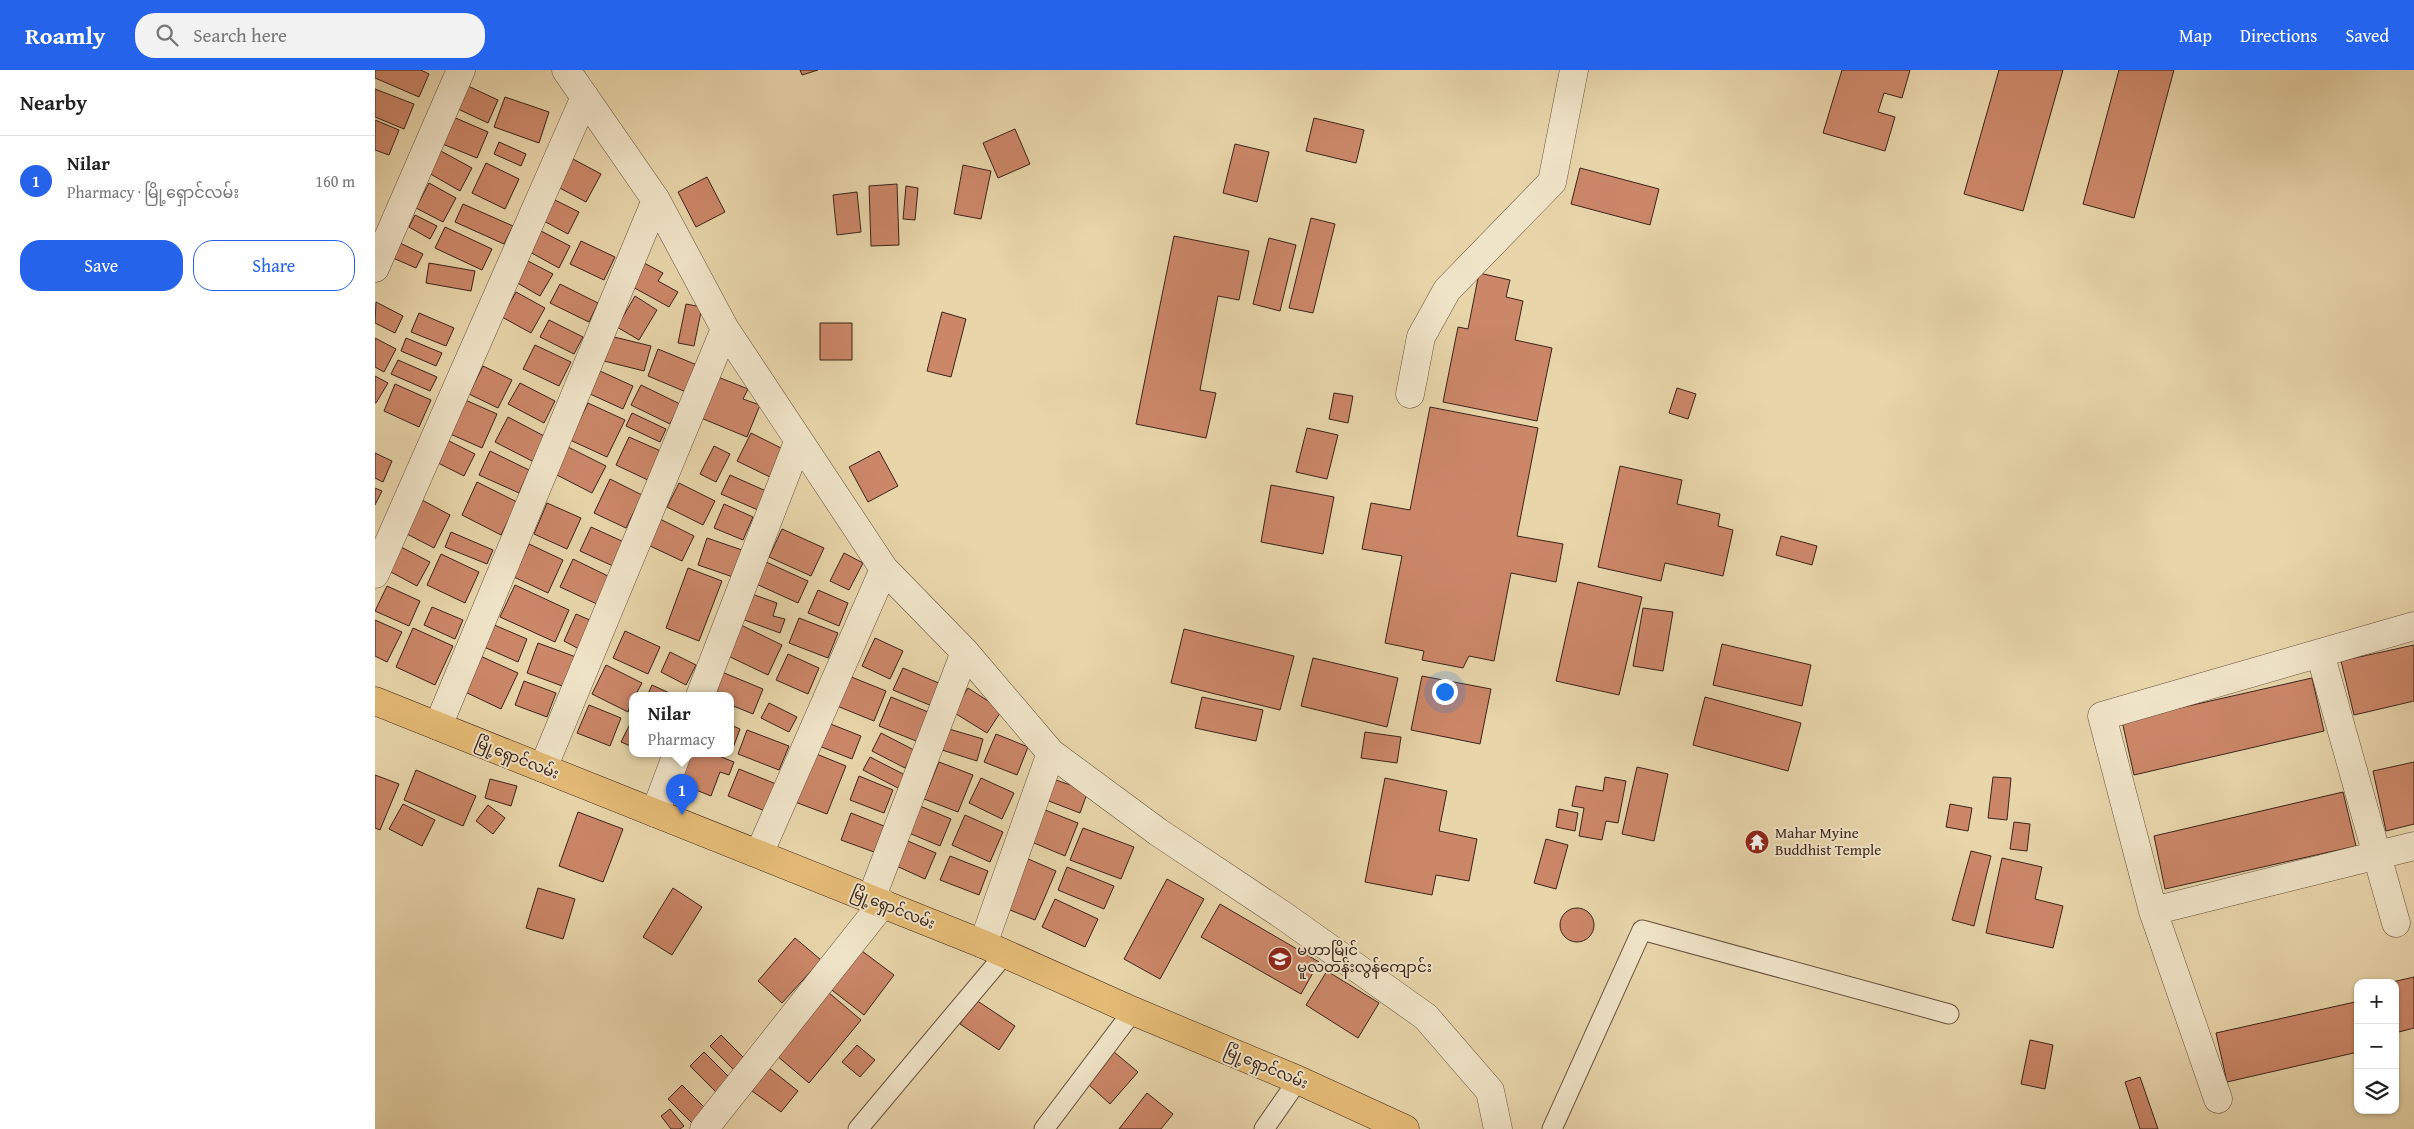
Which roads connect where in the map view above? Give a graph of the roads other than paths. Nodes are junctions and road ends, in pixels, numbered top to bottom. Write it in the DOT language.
graph roads {
  1 [pos="461,70"];
  2 [pos="566,70"];
  3 [pos="1574,70"];
  4 [pos="585,97"];
  5 [pos="656,200"];
  6 [pos="375,268"];
  7 [pos="725,329"];
  8 [pos="1409,394"];
  9 [pos="798,442"];
  10 [pos="884,569"];
  11 [pos="375,574"];
  12 [pos="2414,626"];
  13 [pos="965,652"];
  14 [pos="2321,653"];
  15 [pos="702,692"];
  16 [pos="375,701"];
  17 [pos="438,726"];
  18 [pos="1051,753"];
  19 [pos="676,757"];
  20 [pos="543,768"];
  21 [pos="655,813"];
  22 [pos="2414,846"];
  23 [pos="759,854"];
  24 [pos="2378,855"];
  25 [pos="877,901"];
  26 [pos="2153,911"];
  27 [pos="2396,923"];
  28 [pos="994,949"];
  29 [pos="1133,1011"];
  30 [pos="1949,1014"];
  31 [pos="1298,1080"];
  32 [pos="2218,1099"];
  33 [pos="704,1129"];
  34 [pos="858,1129"];
  35 [pos="1044,1129"];
  36 [pos="1264,1129"];
  37 [pos="1405,1129"];
  38 [pos="1498,1129"];
  39 [pos="1552,1129"];
  1 -- 6 [label="street"];
  2 -- 4 [label="street"];
  3 -- 8 [label="street"];
  4 -- 5 [label="street"];
  4 -- 11 [label="street"];
  5 -- 7 [label="street"];
  5 -- 17 [label="street"];
  7 -- 9 [label="street"];
  7 -- 20 [label="street"];
  9 -- 10 [label="street"];
  9 -- 15 [label="street"];
  10 -- 13 [label="street"];
  10 -- 23 [label="street"];
  12 -- 14 [label="street"];
  13 -- 18 [label="street"];
  13 -- 25 [label="street"];
  14 -- 24 [label="street"];
  14 -- 26 [label="street"];
  16 -- 17 [label="highway, မြို့ရှောင်လမ်း"];
  17 -- 20 [label="highway, မြို့ရှောင်လမ်း"];
  18 -- 28 [label="street"];
  18 -- 38 [label="street"];
  19 -- 21 [label="street"];
  20 -- 21 [label="highway, မြို့ရှောင်လမ်း"];
  21 -- 23 [label="highway, မြို့ရှောင်လမ်း"];
  22 -- 24 [label="street"];
  23 -- 25 [label="highway, မြို့ရှောင်လမ်း"];
  24 -- 26 [label="street"];
  24 -- 27 [label="street"];
  25 -- 28 [label="highway, မြို့ရှောင်လမ်း"];
  25 -- 33 [label="street"];
  26 -- 32 [label="street"];
  28 -- 29 [label="highway, မြို့ရှောင်လမ်း"];
  28 -- 34 [label="lane"];
  29 -- 31 [label="highway, မြို့ရှောင်လမ်း"];
  29 -- 35 [label="lane"];
  30 -- 39 [label="lane"];
  31 -- 36 [label="lane"];
  31 -- 37 [label="highway, မြို့ရှောင်လမ်း"];
}
